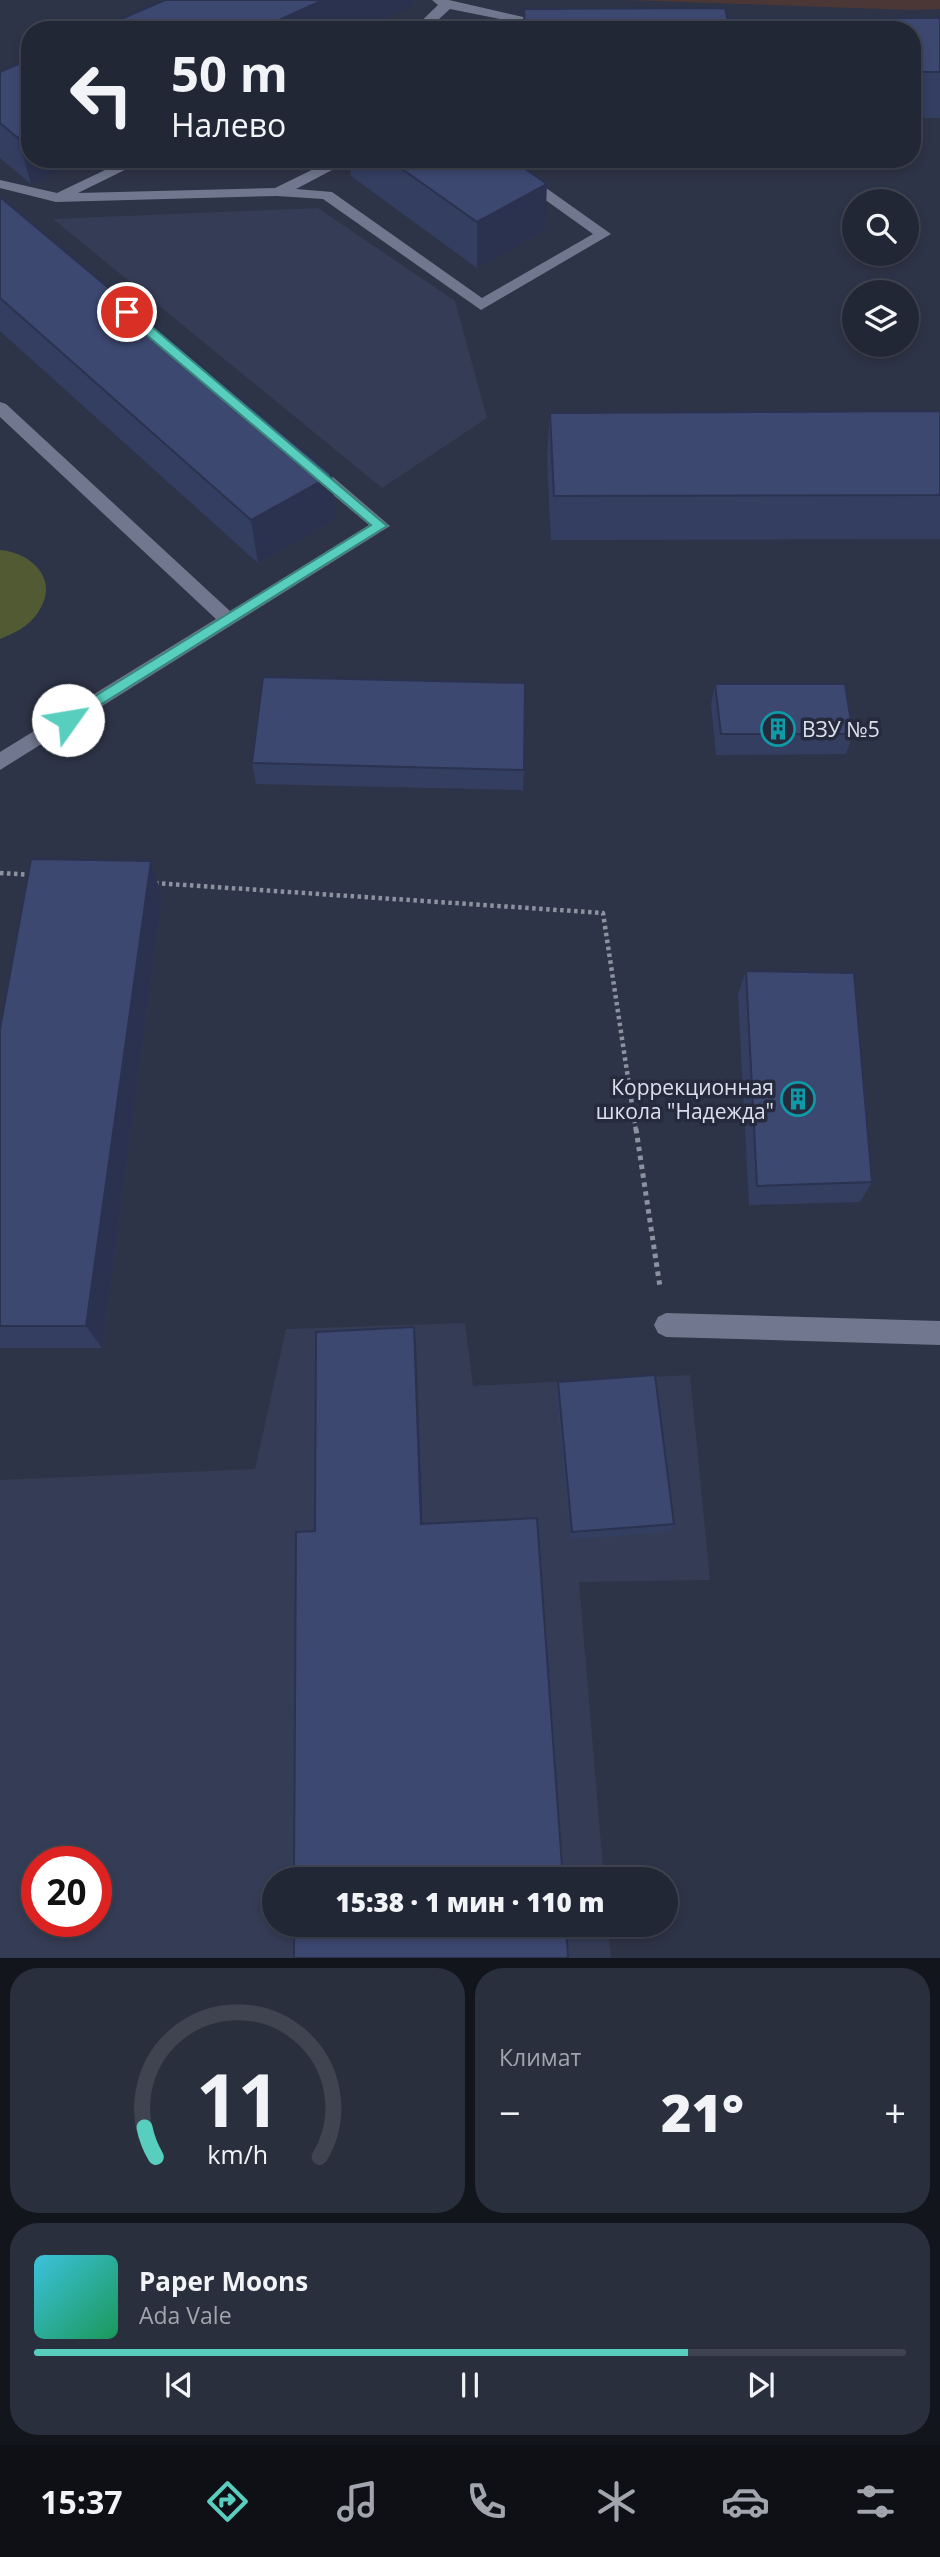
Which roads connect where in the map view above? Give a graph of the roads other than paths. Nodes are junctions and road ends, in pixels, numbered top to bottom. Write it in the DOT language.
graph roads {
  1 [pos="445,1"];
  2 [pos="427,21"];
  3 [pos="444,21"];
  4 [pos="536,21"];
  5 [pos="120,168"];
  6 [pos="326,168"];
  7 [pos="508,168"];
  8 [pos="0,184"];
  9 [pos="277,192"];
  10 [pos="55,198"];
  11 [pos="0,408"];
  12 [pos="296,454"];
  13 [pos="228,620"];
  14 [pos="0,762"];
  15 [pos="666,1325"];
  16 [pos="940,1333"];
  1 -- 2 [label="lane"];
  1 -- 3 [label="lane"];
  1 -- 4 [label="lane"];
  5 -- 10 [label="lane"];
  6 -- 9 [label="lane"];
  7 -- 9 [label="lane"];
  8 -- 10 [label="lane"];
  9 -- 10 [label="lane"];
  11 -- 13 [label="lane"];
  12 -- 13 [label="lane"];
  13 -- 14 [label="lane"];
  15 -- 16 [label="lane"];
}
